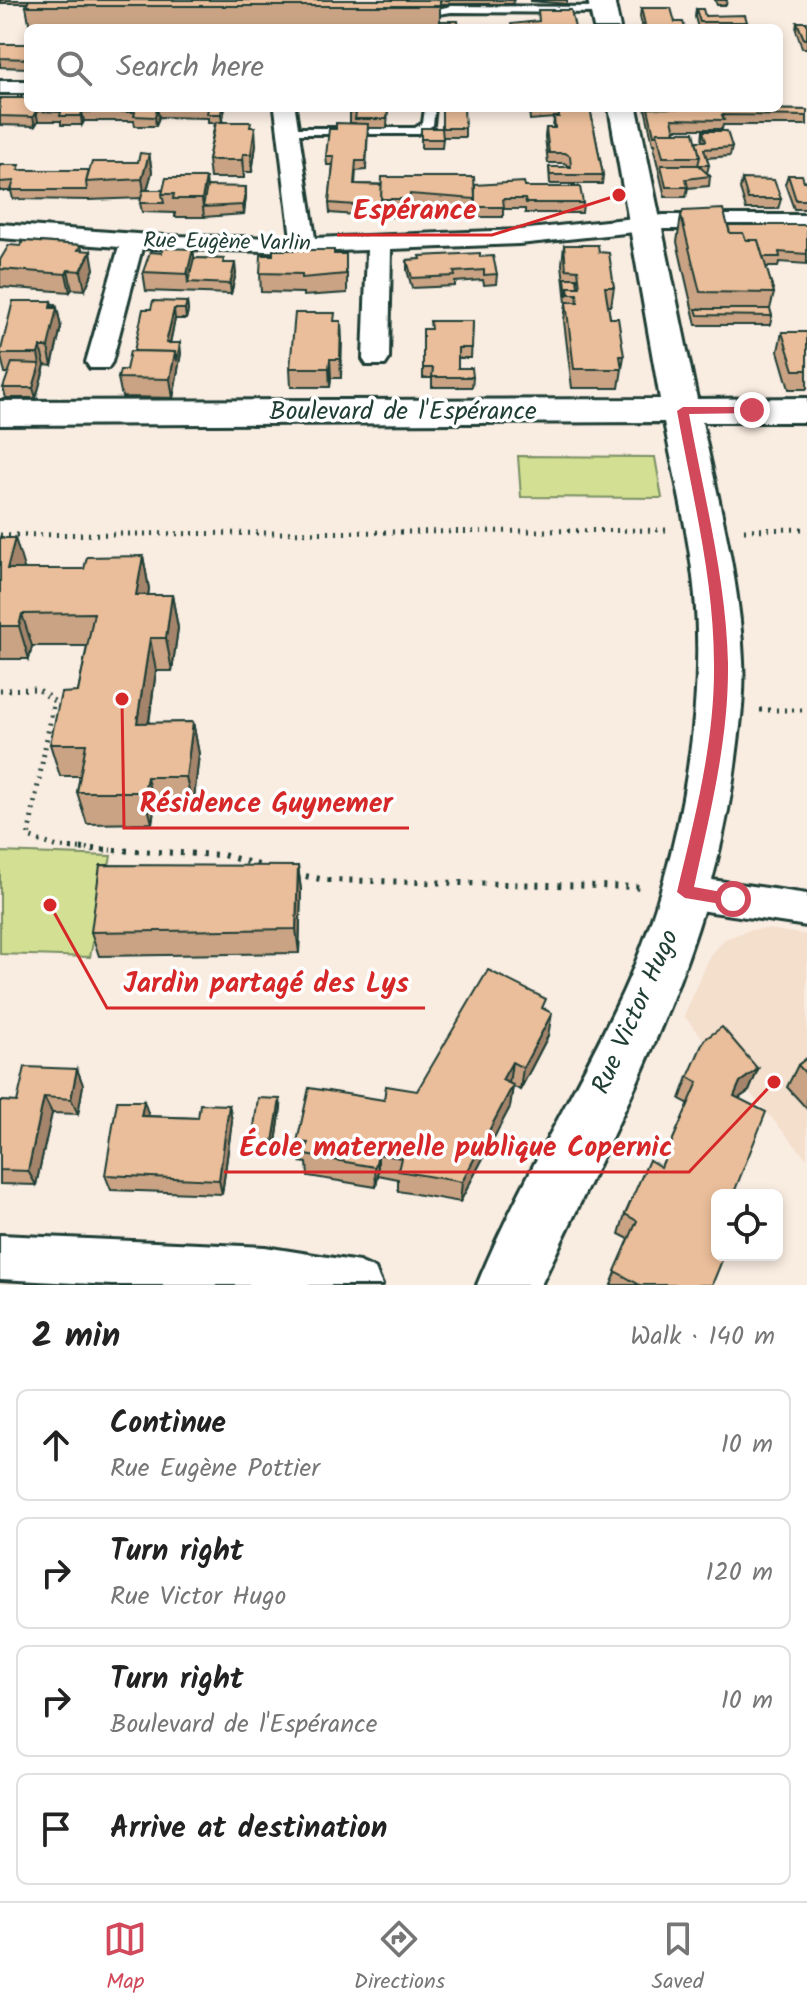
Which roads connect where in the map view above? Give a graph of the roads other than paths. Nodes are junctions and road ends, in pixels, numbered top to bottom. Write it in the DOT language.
graph roads {
  1 [pos="604,13"];
  2 [pos="413,14"];
  3 [pos="0,87"];
  4 [pos="24,87"];
  5 [pos="430,112"];
  6 [pos="624,112"];
  7 [pos="287,119"];
  8 [pos="807,222"];
  9 [pos="646,224"];
  10 [pos="0,231"];
  11 [pos="132,242"];
  12 [pos="379,243"];
  13 [pos="304,245"];
  14 [pos="376,359"];
  15 [pos="99,362"];
  16 [pos="807,410"];
  17 [pos="683,411"];
  18 [pos="0,413"];
  19 [pos="685,892"];
  20 [pos="807,910"];
  21 [pos="0,1257"];
  22 [pos="359,1285"];
  23 [pos="508,1285"];
  1 -- 2 [label="lane"];
  3 -- 4 [label="street"];
  5 -- 7 [label="lane"];
  6 -- 9 [label="street, Rue Victor Hugo"];
  7 -- 13 [label="street"];
  8 -- 9 [label="street, Rue Eugène Varlin"];
  9 -- 12 [label="street, Rue Eugène Varlin"];
  9 -- 17 [label="street, Rue Victor Hugo"];
  10 -- 11 [label="street, Rue Eugène Varlin"];
  11 -- 13 [label="street, Rue Eugène Varlin"];
  11 -- 15 [label="street"];
  12 -- 13 [label="street, Rue Eugène Varlin"];
  12 -- 14 [label="street"];
  16 -- 17 [label="street, Boulevard de l'Espérance"];
  17 -- 18 [label="street, Boulevard de l'Espérance"];
  17 -- 19 [label="street, Rue Victor Hugo"];
  19 -- 20 [label="street"];
  19 -- 23 [label="street, Rue Victor Hugo"];
  21 -- 22 [label="street"];
}
